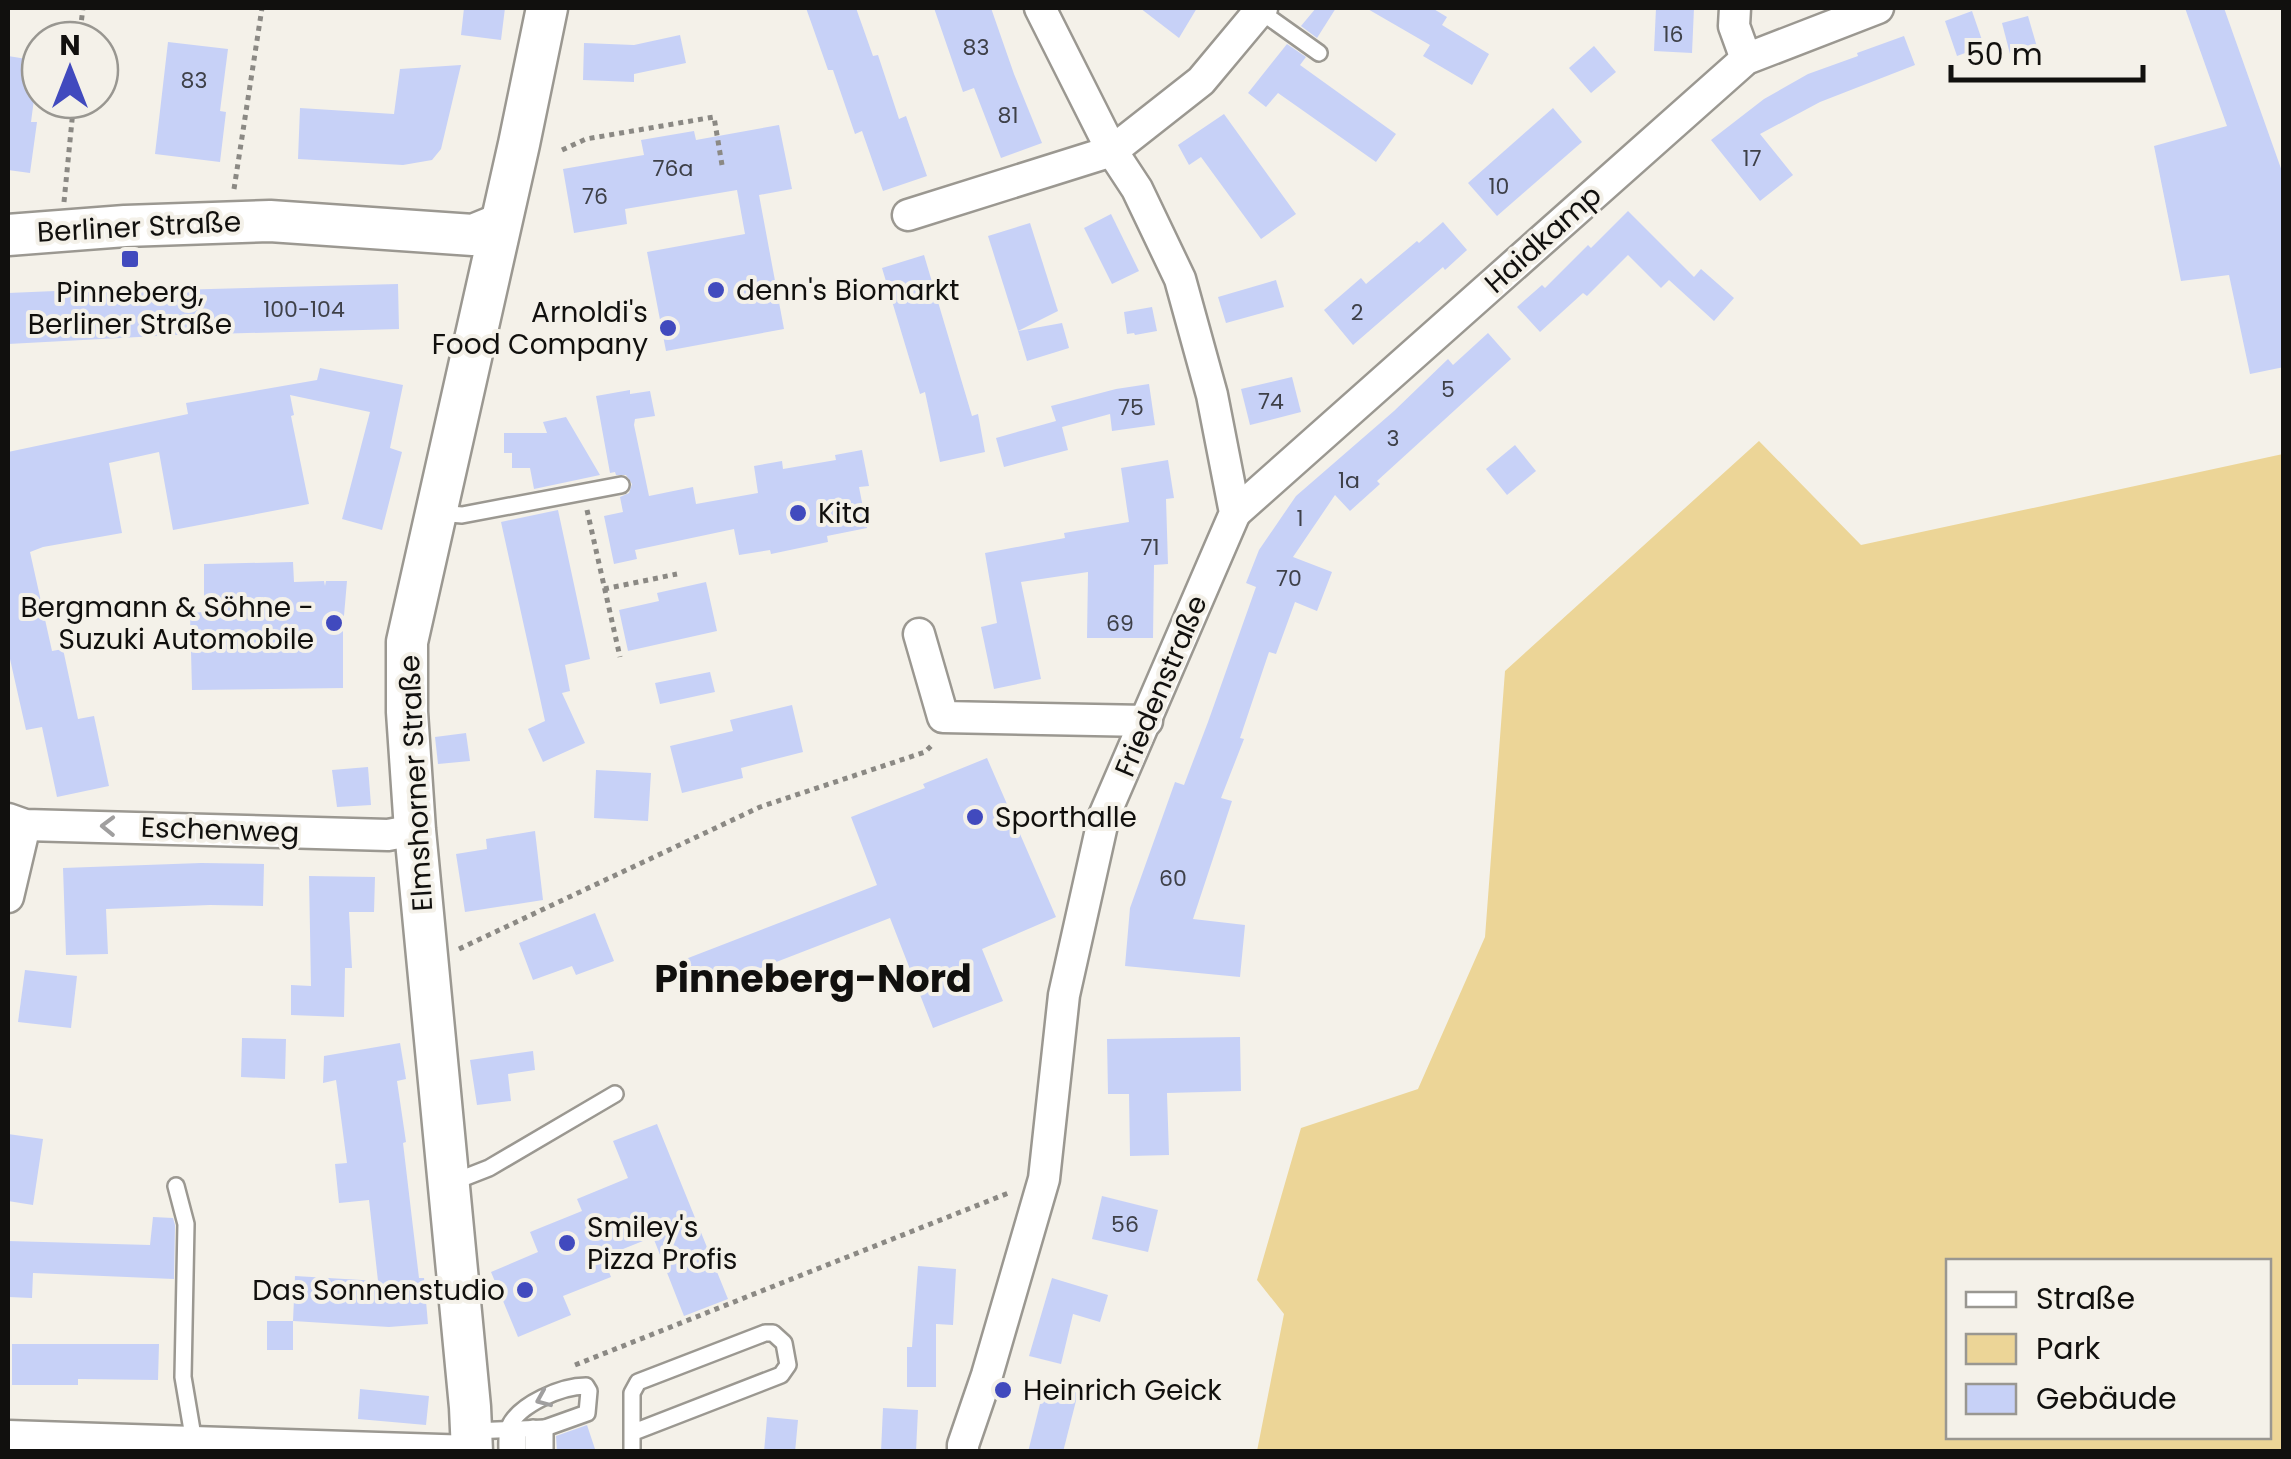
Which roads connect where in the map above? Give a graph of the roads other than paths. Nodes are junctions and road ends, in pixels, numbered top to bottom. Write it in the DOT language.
graph roads {
  1 [pos="547,8"];
  2 [pos="1040,8"];
  3 [pos="1735,8"];
  4 [pos="1878,8"];
  5 [pos="1261,9"];
  6 [pos="1319,54"];
  7 [pos="1746,59"];
  8 [pos="1112,151"];
  9 [pos="908,214"];
  10 [pos="500,224"];
  11 [pos="8,234"];
  12 [pos="621,485"];
  13 [pos="437,513"];
  14 [pos="1236,513"];
  15 [pos="919,634"];
  16 [pos="1146,721"];
  17 [pos="16,822"];
  18 [pos="414,830"];
  19 [pos="8,897"];
  20 [pos="615,1094"];
  21 [pos="448,1181"];
  22 [pos="176,1186"];
  23 [pos="634,1432"];
  24 [pos="503,1435"];
  25 [pos="8,1436"];
  26 [pos="194,1442"];
  27 [pos="507,1452"];
  28 [pos="518,1452"];
  29 [pos="533,1452"];
  30 [pos="545,1452"];
  31 [pos="632,1452"];
  32 [pos="963,1452"];
  1 -- 10 [label="main road, Elmshorner Straße"];
  2 -- 8 [label="street"];
  3 -- 7 [label="street"];
  4 -- 7 [label="street, Haidkamp"];
  5 -- 6 [label="lane"];
  5 -- 8 [label="street"];
  7 -- 14 [label="street, Haidkamp"];
  8 -- 9 [label="street"];
  8 -- 14 [label="street"];
  10 -- 11 [label="main road, Berliner Straße"];
  10 -- 13 [label="main road, Elmshorner Straße"];
  12 -- 13 [label="lane"];
  13 -- 18 [label="main road, Elmshorner Straße"];
  14 -- 16 [label="street, Friedenstraße"];
  15 -- 16 [label="street"];
  16 -- 32 [label="street, Friedenstraße"];
  18 -- 17 [label="street, Eschenweg, one-way"];
  17 -- 19 [label="street"];
  18 -- 21 [label="main road, Elmshorner Straße"];
  20 -- 21 [label="lane"];
  21 -- 24 [label="main road, Elmshorner Straße"];
  22 -- 26 [label="lane"];
  23 -- 23 [label="lane"];
  23 -- 31 [label="lane"];
  24 -- 26 [label="street"];
  24 -- 27 [label="lane"];
  24 -- 28 [label="lane"];
  24 -- 29 [label="lane"];
  24 -- 30 [label="lane"];
  25 -- 26 [label="street"];
}
